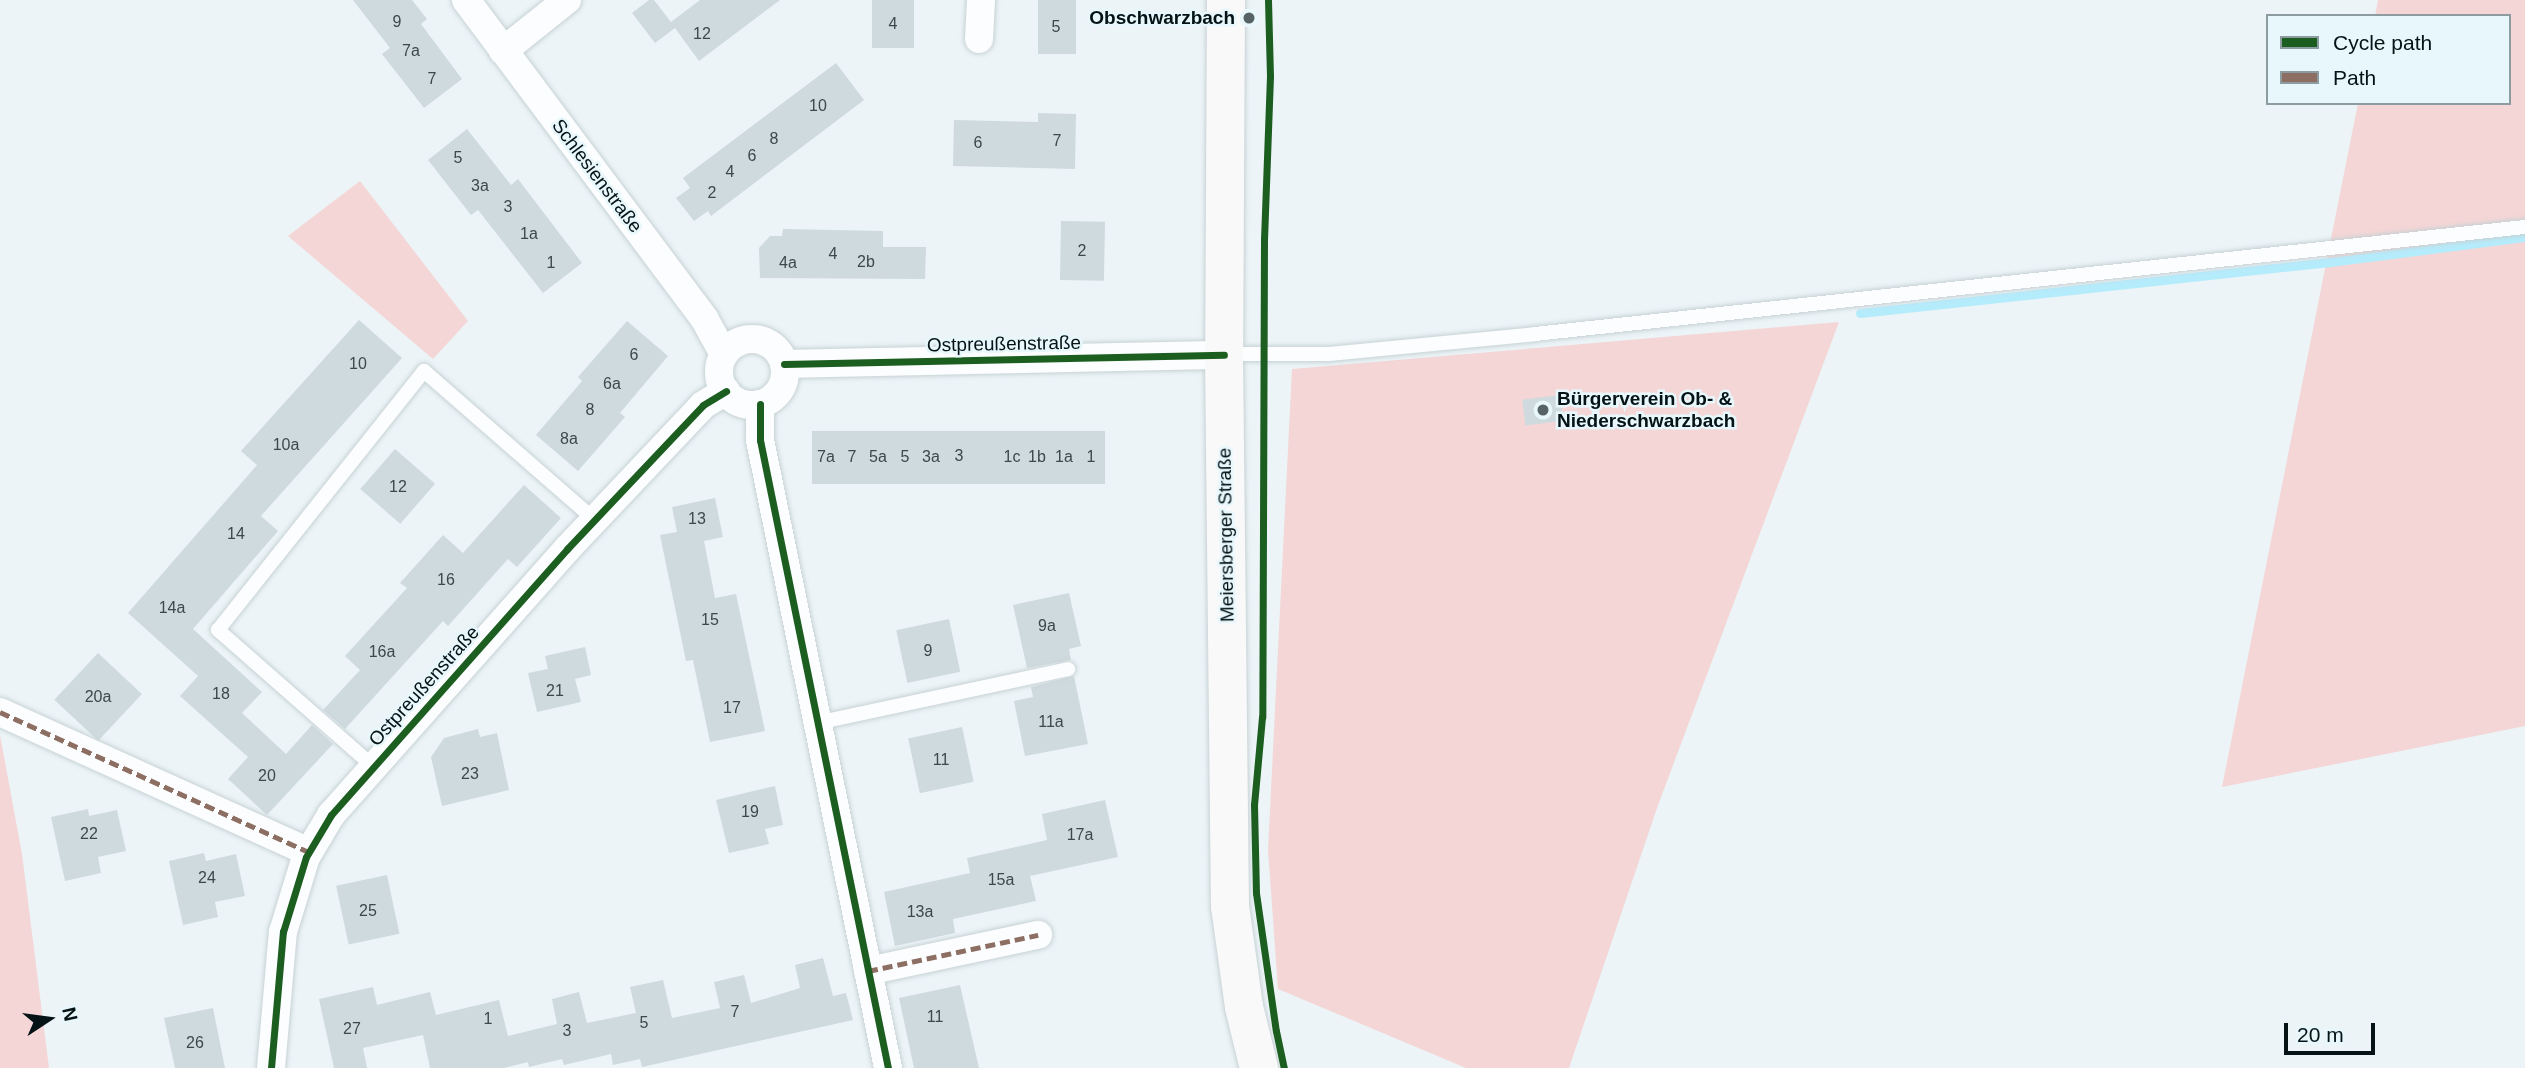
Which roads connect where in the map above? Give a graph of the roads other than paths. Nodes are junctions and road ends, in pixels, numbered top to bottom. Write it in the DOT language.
graph roads {
  1 [pos="466,0"];
  2 [pos="567,0"];
  3 [pos="981,0"];
  4 [pos="1226,0"];
  5 [pos="979,39"];
  6 [pos="503,51"];
  7 [pos="2525,227"];
  8 [pos="724,354"];
  9 [pos="1224,355"];
  10 [pos="784,364"];
  11 [pos="726,391"];
  12 [pos="760,404"];
  13 [pos="595,520"];
  14 [pos="1068,669"];
  15 [pos="0,712"];
  16 [pos="817,723"];
  17 [pos="374,767"];
  18 [pos="309,852"];
  19 [pos="1038,935"];
  20 [pos="868,971"];
  21 [pos="271,1068"];
  22 [pos="888,1068"];
  23 [pos="1259,1068"];
  1 -- 6 [label="street, Schlesienstraße"];
  2 -- 6 [label="street"];
  3 -- 5 [label="street"];
  4 -- 9 [label="main road, Meiersberger Straße"];
  6 -- 8 [label="street, Schlesienstraße"];
  7 -- 9 [label="lane"];
  8 -- 10 [label="street"];
  8 -- 11 [label="street"];
  9 -- 10 [label="street, Ostpreußenstraße"];
  9 -- 23 [label="main road, Meiersberger Straße"];
  10 -- 12 [label="street"];
  11 -- 12 [label="street"];
  11 -- 13 [label="street, Ostpreußenstraße"];
  12 -- 16 [label="street"];
  13 -- 17 [label="street, Ostpreußenstraße"];
  13 -- 17 [label="lane, Ostpreußenstraße"];
  14 -- 16 [label="lane"];
  15 -- 18 [label="street"];
  16 -- 20 [label="street"];
  17 -- 18 [label="street, Ostpreußenstraße"];
  18 -- 21 [label="street, Ostpreußenstraße"];
  19 -- 20 [label="street"];
  20 -- 22 [label="street"];
}
